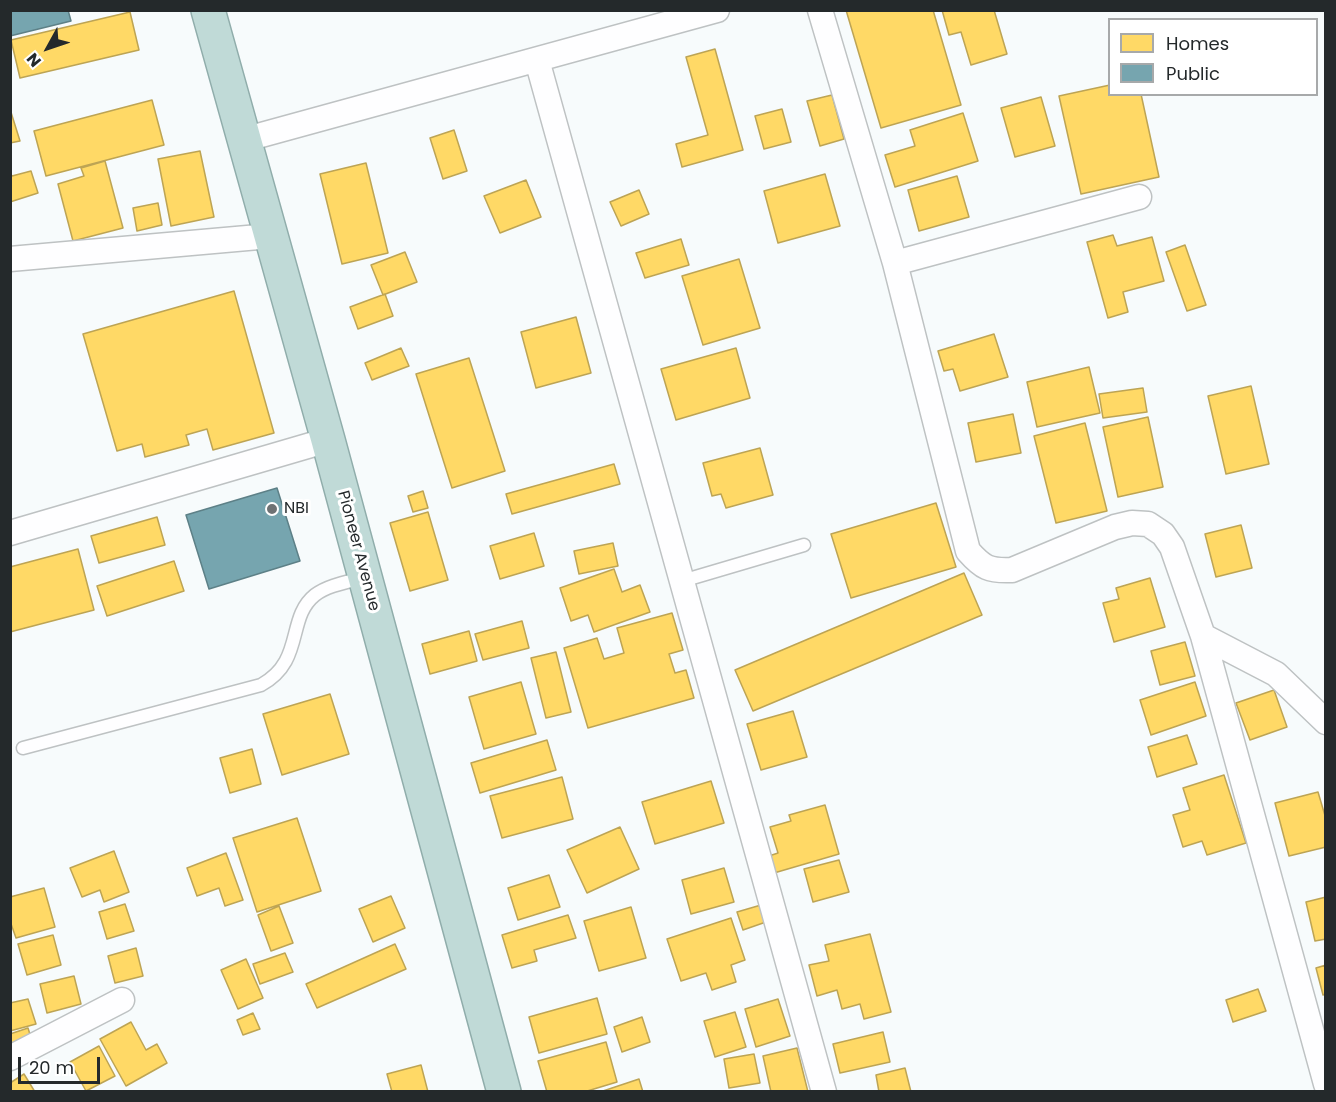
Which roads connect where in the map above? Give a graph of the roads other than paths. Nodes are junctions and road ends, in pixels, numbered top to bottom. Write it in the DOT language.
graph roads {
  1 [pos="208,10"];
  2 [pos="717,10"];
  3 [pos="820,10"];
  4 [pos="537,60"];
  5 [pos="243,140"];
  6 [pos="1139,196"];
  7 [pos="270,236"];
  8 [pos="10,258"];
  9 [pos="895,263"];
  10 [pos="328,440"];
  11 [pos="10,533"];
  12 [pos="804,545"];
  13 [pos="365,577"];
  14 [pos="682,581"];
  15 [pos="1203,636"];
  16 [pos="1326,722"];
  17 [pos="23,748"];
  18 [pos="122,1000"];
  19 [pos="10,1058"];
  20 [pos="1326,1084"];
  21 [pos="504,1092"];
  22 [pos="824,1092"];
  1 -- 5 [label="highway, Pioneer Avenue"];
  2 -- 4 [label="street"];
  3 -- 9 [label="street"];
  4 -- 5 [label="street"];
  4 -- 14 [label="street"];
  5 -- 7 [label="highway, Pioneer Avenue"];
  6 -- 9 [label="street"];
  7 -- 8 [label="street"];
  7 -- 10 [label="highway, Pioneer Avenue"];
  9 -- 15 [label="street"];
  10 -- 11 [label="street"];
  10 -- 13 [label="highway, Pioneer Avenue"];
  12 -- 14 [label="lane"];
  13 -- 17 [label="lane"];
  13 -- 21 [label="highway, Pioneer Avenue"];
  14 -- 22 [label="street"];
  15 -- 16 [label="street"];
  15 -- 20 [label="street"];
  18 -- 19 [label="street"];
}
